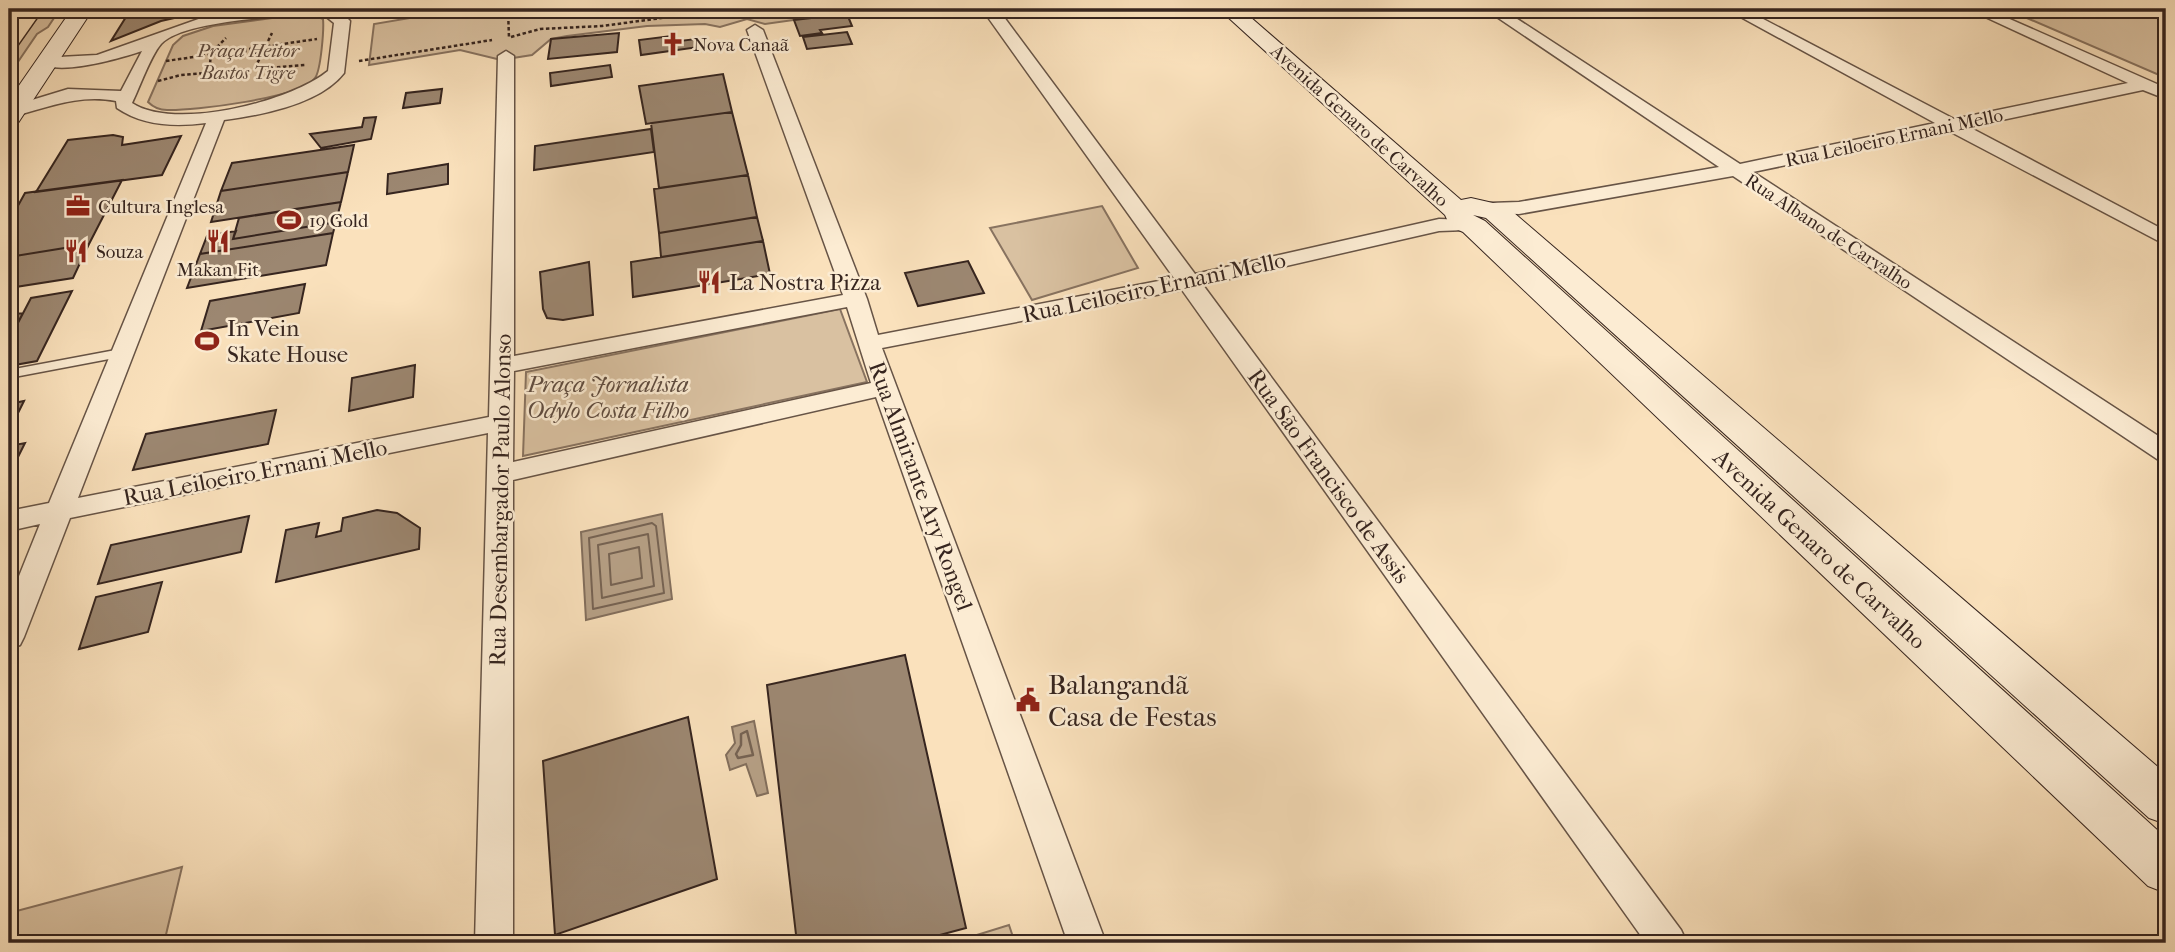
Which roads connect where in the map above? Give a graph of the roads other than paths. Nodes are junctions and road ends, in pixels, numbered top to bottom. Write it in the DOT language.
graph roads {
  1 [pos="17,9"];
  2 [pos="32,9"];
  3 [pos="82,9"];
  4 [pos="989,9"];
  5 [pos="1229,9"];
  6 [pos="1254,9"];
  7 [pos="1492,9"];
  8 [pos="1733,9"];
  9 [pos="1975,9"];
  10 [pos="256,11"];
  11 [pos="9,19"];
  12 [pos="755,30"];
  13 [pos="9,41"];
  14 [pos="155,41"];
  15 [pos="504,44"];
  16 [pos="46,61"];
  17 [pos="2144,85"];
  18 [pos="128,92"];
  19 [pos="2166,94"];
  20 [pos="218,114"];
  21 [pos="11,115"];
  22 [pos="1953,125"];
  23 [pos="1737,170"];
  24 [pos="1479,216"];
  25 [pos="2166,239"];
  26 [pos="1189,282"];
  27 [pos="856,299"];
  28 [pos="869,344"];
  29 [pos="121,353"];
  30 [pos="501,366"];
  31 [pos="9,374"];
  32 [pos="886,387"];
  33 [pos="500,423"];
  34 [pos="2166,453"];
  35 [pos="501,474"];
  36 [pos="60,510"];
  37 [pos="9,521"];
  38 [pos="9,637"];
  39 [pos="2166,803"];
  40 [pos="2166,870"];
  41 [pos="494,943"];
  42 [pos="1087,943"];
  43 [pos="1668,943"];
  1 -- 11 [label="lane"];
  2 -- 13 [label="highway"];
  3 -- 16 [label="street"];
  4 -- 26 [label="street, Rua São Francisco de Assis"];
  5 -- 24 [label="street, Avenida Genaro de Carvalho"];
  6 -- 24 [label="street, Avenida Genaro de Carvalho"];
  7 -- 23 [label="street, Rua Albano de Carvalho"];
  8 -- 22 [label="street"];
  9 -- 17 [label="street"];
  10 -- 14 [label="street"];
  10 -- 20 [label="street"];
  12 -- 27 [label="street, Rua Almirante Ary Rongel"];
  14 -- 16 [label="street"];
  14 -- 18 [label="street"];
  15 -- 30 [label="street, Rua Desembargador Paulo Alonso"];
  16 -- 21 [label="street"];
  17 -- 19 [label="street"];
  17 -- 22 [label="street, Rua Leiloeiro Ernani Mello"];
  18 -- 20 [label="street"];
  18 -- 21 [label="street"];
  20 -- 29 [label="street"];
  22 -- 23 [label="street, Rua Leiloeiro Ernani Mello"];
  22 -- 25 [label="street"];
  23 -- 24 [label="street, Rua Leiloeiro Ernani Mello"];
  23 -- 34 [label="street, Rua Albano de Carvalho"];
  24 -- 26 [label="street, Rua Leiloeiro Ernani Mello"];
  24 -- 39 [label="street, Avenida Genaro de Carvalho"];
  24 -- 40 [label="street, Avenida Genaro de Carvalho"];
  26 -- 28 [label="street, Rua Leiloeiro Ernani Mello"];
  26 -- 43 [label="street, Rua São Francisco de Assis"];
  27 -- 28 [label="street, Rua Almirante Ary Rongel"];
  27 -- 30 [label="street"];
  28 -- 32 [label="street, Rua Almirante Ary Rongel"];
  29 -- 31 [label="lane"];
  29 -- 36 [label="street"];
  30 -- 33 [label="street, Rua Desembargador Paulo Alonso"];
  32 -- 35 [label="street"];
  32 -- 42 [label="street, Rua Almirante Ary Rongel"];
  33 -- 35 [label="street, Rua Desembargador Paulo Alonso"];
  33 -- 36 [label="street, Rua Leiloeiro Ernani Mello"];
  35 -- 41 [label="street, Rua Desembargador Paulo Alonso"];
  36 -- 37 [label="street, Rua Leiloeiro Ernani Mello"];
  36 -- 38 [label="street"];
}
